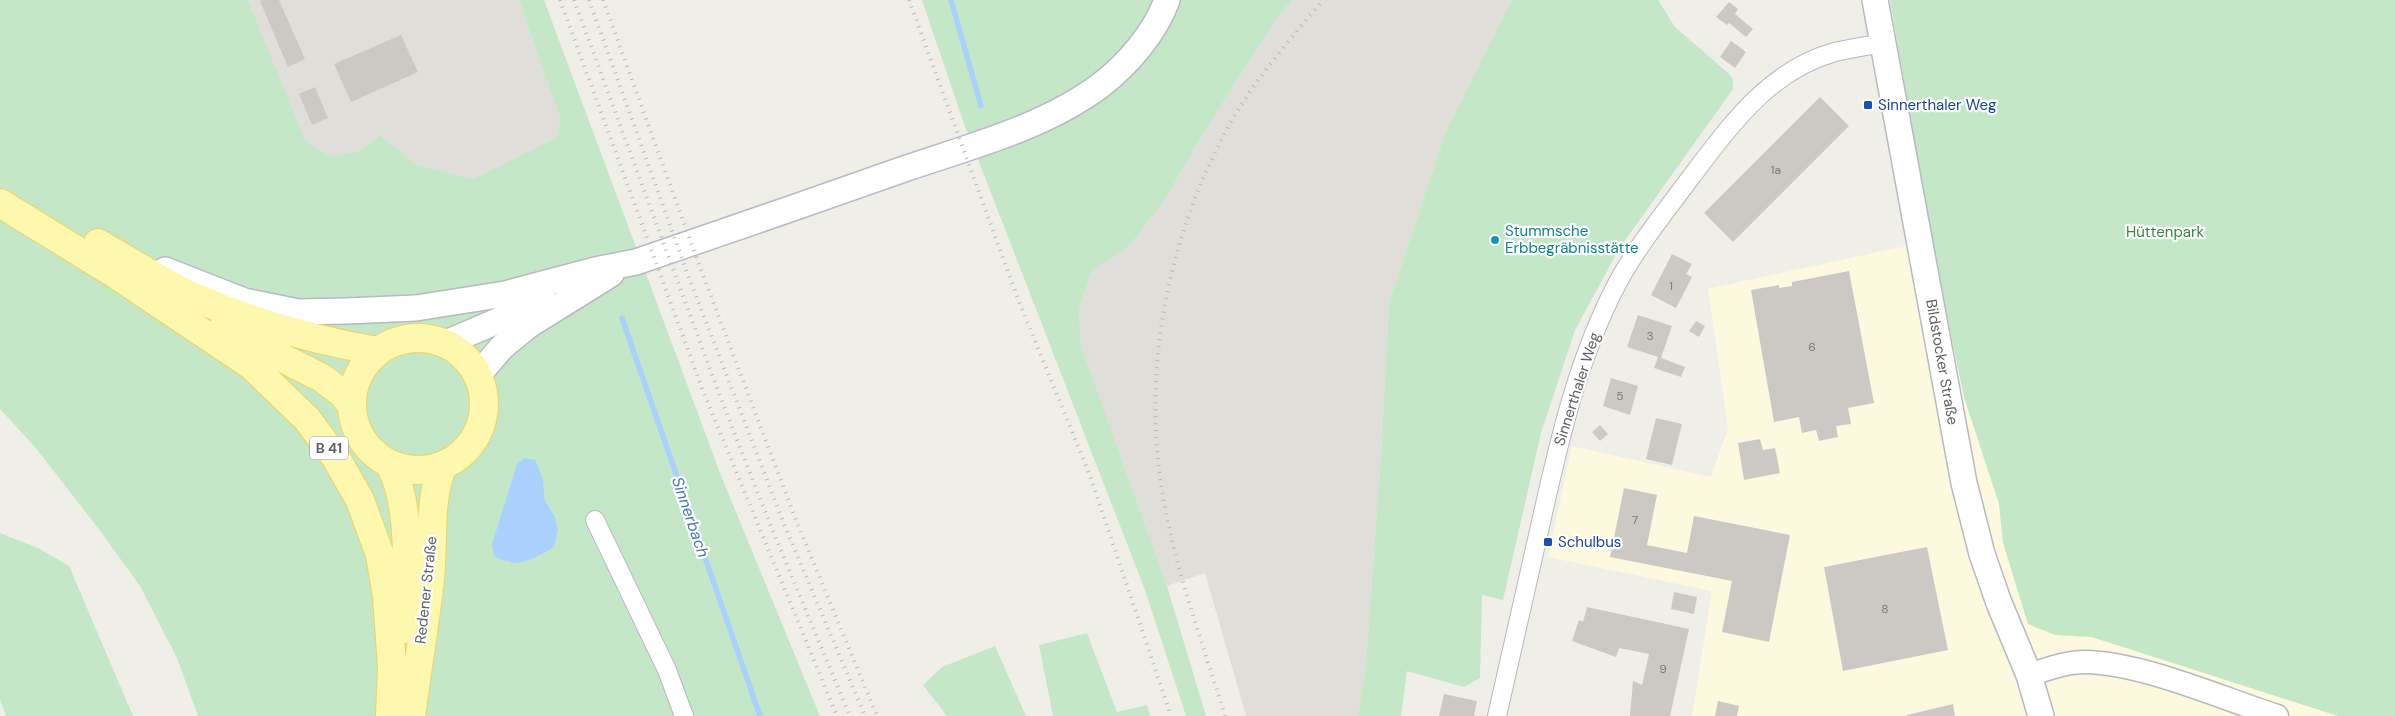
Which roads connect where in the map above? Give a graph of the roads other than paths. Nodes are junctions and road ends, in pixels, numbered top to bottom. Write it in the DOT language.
graph roads {
  1 [pos="1167,0"];
  2 [pos="1875,0"];
  3 [pos="1883,43"];
  4 [pos="0,194"];
  5 [pos="0,204"];
  6 [pos="92,240"];
  7 [pos="636,262"];
  8 [pos="112,272"];
  9 [pos="600,280"];
  10 [pos="446,343"];
  11 [pos="377,351"];
  12 [pos="478,375"];
  13 [pos="351,405"];
  14 [pos="390,465"];
  15 [pos="443,465"];
  16 [pos="595,520"];
  17 [pos="2029,675"];
  18 [pos="390,716"];
  19 [pos="397,716"];
  20 [pos="411,716"];
  21 [pos="684,716"];
  22 [pos="1497,716"];
  23 [pos="2041,716"];
  24 [pos="2277,716"];
  1 -- 7 [label="main road"];
  2 -- 3 [label="main road, Bildstocker Straße"];
  3 -- 17 [label="main road, Bildstocker Straße"];
  3 -- 22 [label="street, Sinnerthaler Weg"];
  4 -- 6 [label="main road"];
  5 -- 8 [label="main road, B 41"];
  6 -- 7 [label="main road"];
  6 -- 11 [label="main road"];
  7 -- 9 [label="main road"];
  8 -- 13 [label="main road, B 41"];
  8 -- 18 [label="main road, B 41"];
  9 -- 10 [label="main road"];
  9 -- 12 [label="main road"];
  10 -- 11 [label="main road, B 41"];
  10 -- 12 [label="main road, B 41"];
  11 -- 13 [label="main road, B 41"];
  12 -- 15 [label="main road, B 41"];
  13 -- 14 [label="main road, B 41"];
  14 -- 15 [label="main road, B 41"];
  14 -- 19 [label="main road"];
  15 -- 20 [label="main road, Redener Straße"];
  16 -- 21 [label="street"];
  17 -- 23 [label="main road, Bildstocker Straße"];
  17 -- 24 [label="street"];
}
